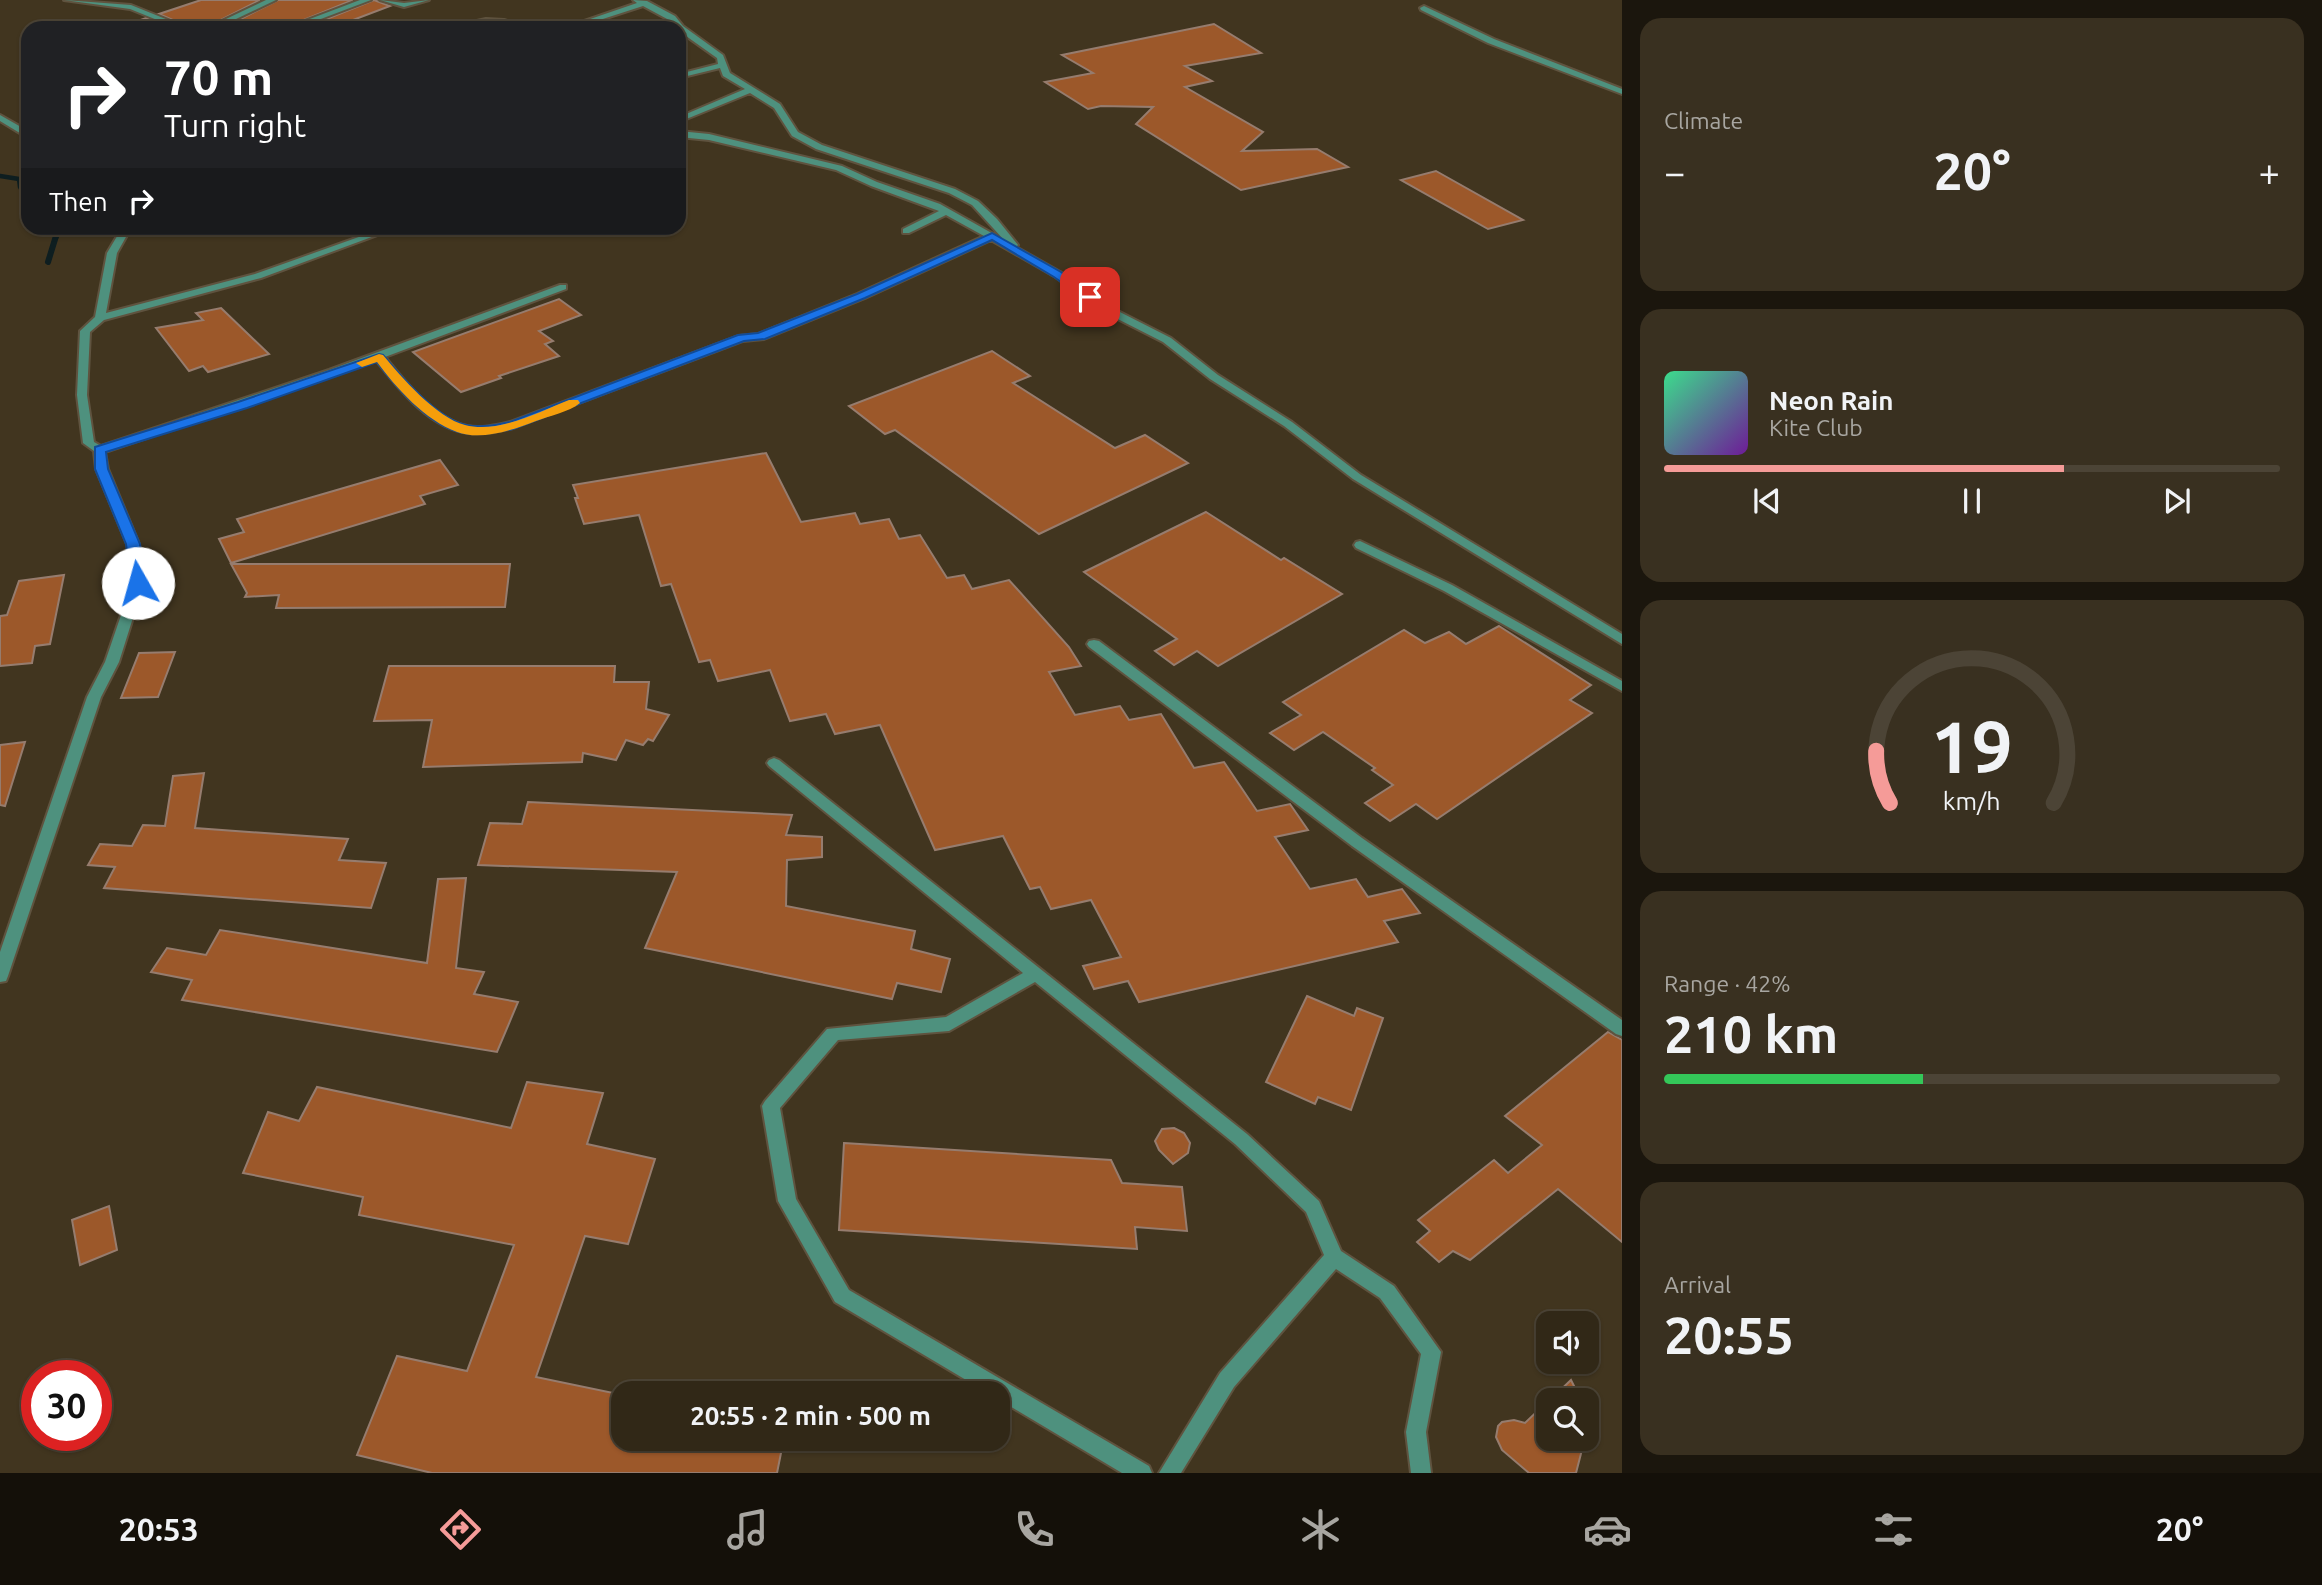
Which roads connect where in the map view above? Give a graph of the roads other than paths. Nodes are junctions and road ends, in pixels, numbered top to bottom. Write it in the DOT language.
graph roads {
  1 [pos="68,0"];
  2 [pos="144,0"];
  3 [pos="272,0"];
  4 [pos="367,0"];
  5 [pos="384,0"];
  6 [pos="425,0"];
  7 [pos="640,2"];
  8 [pos="131,7"];
  9 [pos="1424,8"];
  10 [pos="166,21"];
  11 [pos="226,21"];
  12 [pos="309,21"];
  13 [pos="480,21"];
  14 [pos="505,21"];
  15 [pos="587,21"];
  16 [pos="673,21"];
  17 [pos="686,33"];
  18 [pos="722,65"];
  19 [pos="686,74"];
  20 [pos="752,89"];
  21 [pos="1622,93"];
  22 [pos="0,117"];
  23 [pos="686,117"];
  24 [pos="21,130"];
  25 [pos="686,135"];
  26 [pos="947,211"];
  27 [pos="906,231"];
  28 [pos="122,235"];
  29 [pos="372,235"];
  30 [pos="992,236"];
  31 [pos="1018,250"];
  32 [pos="563,287"];
  33 [pos="100,318"];
  34 [pos="379,357"];
  35 [pos="99,450"];
  36 [pos="1360,545"];
  37 [pos="1622,640"];
  38 [pos="1094,644"];
  39 [pos="1622,687"];
  40 [pos="774,763"];
  41 [pos="1035,974"];
  42 [pos="0,976"];
  43 [pos="1622,1029"];
  44 [pos="1334,1257"];
  45 [pos="1142,1473"];
  46 [pos="1169,1473"];
  47 [pos="1421,1473"];
  1 -- 8 [label="street"];
  2 -- 8 [label="street"];
  3 -- 11 [label="street"];
  4 -- 12 [label="street"];
  5 -- 6 [label="street"];
  7 -- 15 [label="street"];
  7 -- 16 [label="street"];
  8 -- 10 [label="street"];
  9 -- 21 [label="street"];
  13 -- 14 [label="street"];
  17 -- 18 [label="street"];
  18 -- 19 [label="street"];
  18 -- 20 [label="street"];
  20 -- 23 [label="street"];
  20 -- 31 [label="street"];
  22 -- 24 [label="street"];
  25 -- 26 [label="street"];
  26 -- 27 [label="street"];
  26 -- 30 [label="street"];
  28 -- 33 [label="street"];
  29 -- 33 [label="street"];
  30 -- 31 [label="street"];
  30 -- 34 [label="street"];
  31 -- 37 [label="street"];
  32 -- 34 [label="street"];
  33 -- 35 [label="street"];
  34 -- 35 [label="street"];
  35 -- 42 [label="street"];
  36 -- 39 [label="street"];
  38 -- 43 [label="street"];
  40 -- 41 [label="street"];
  41 -- 44 [label="street"];
  41 -- 45 [label="street"];
  44 -- 46 [label="street"];
  44 -- 47 [label="street"];
}
